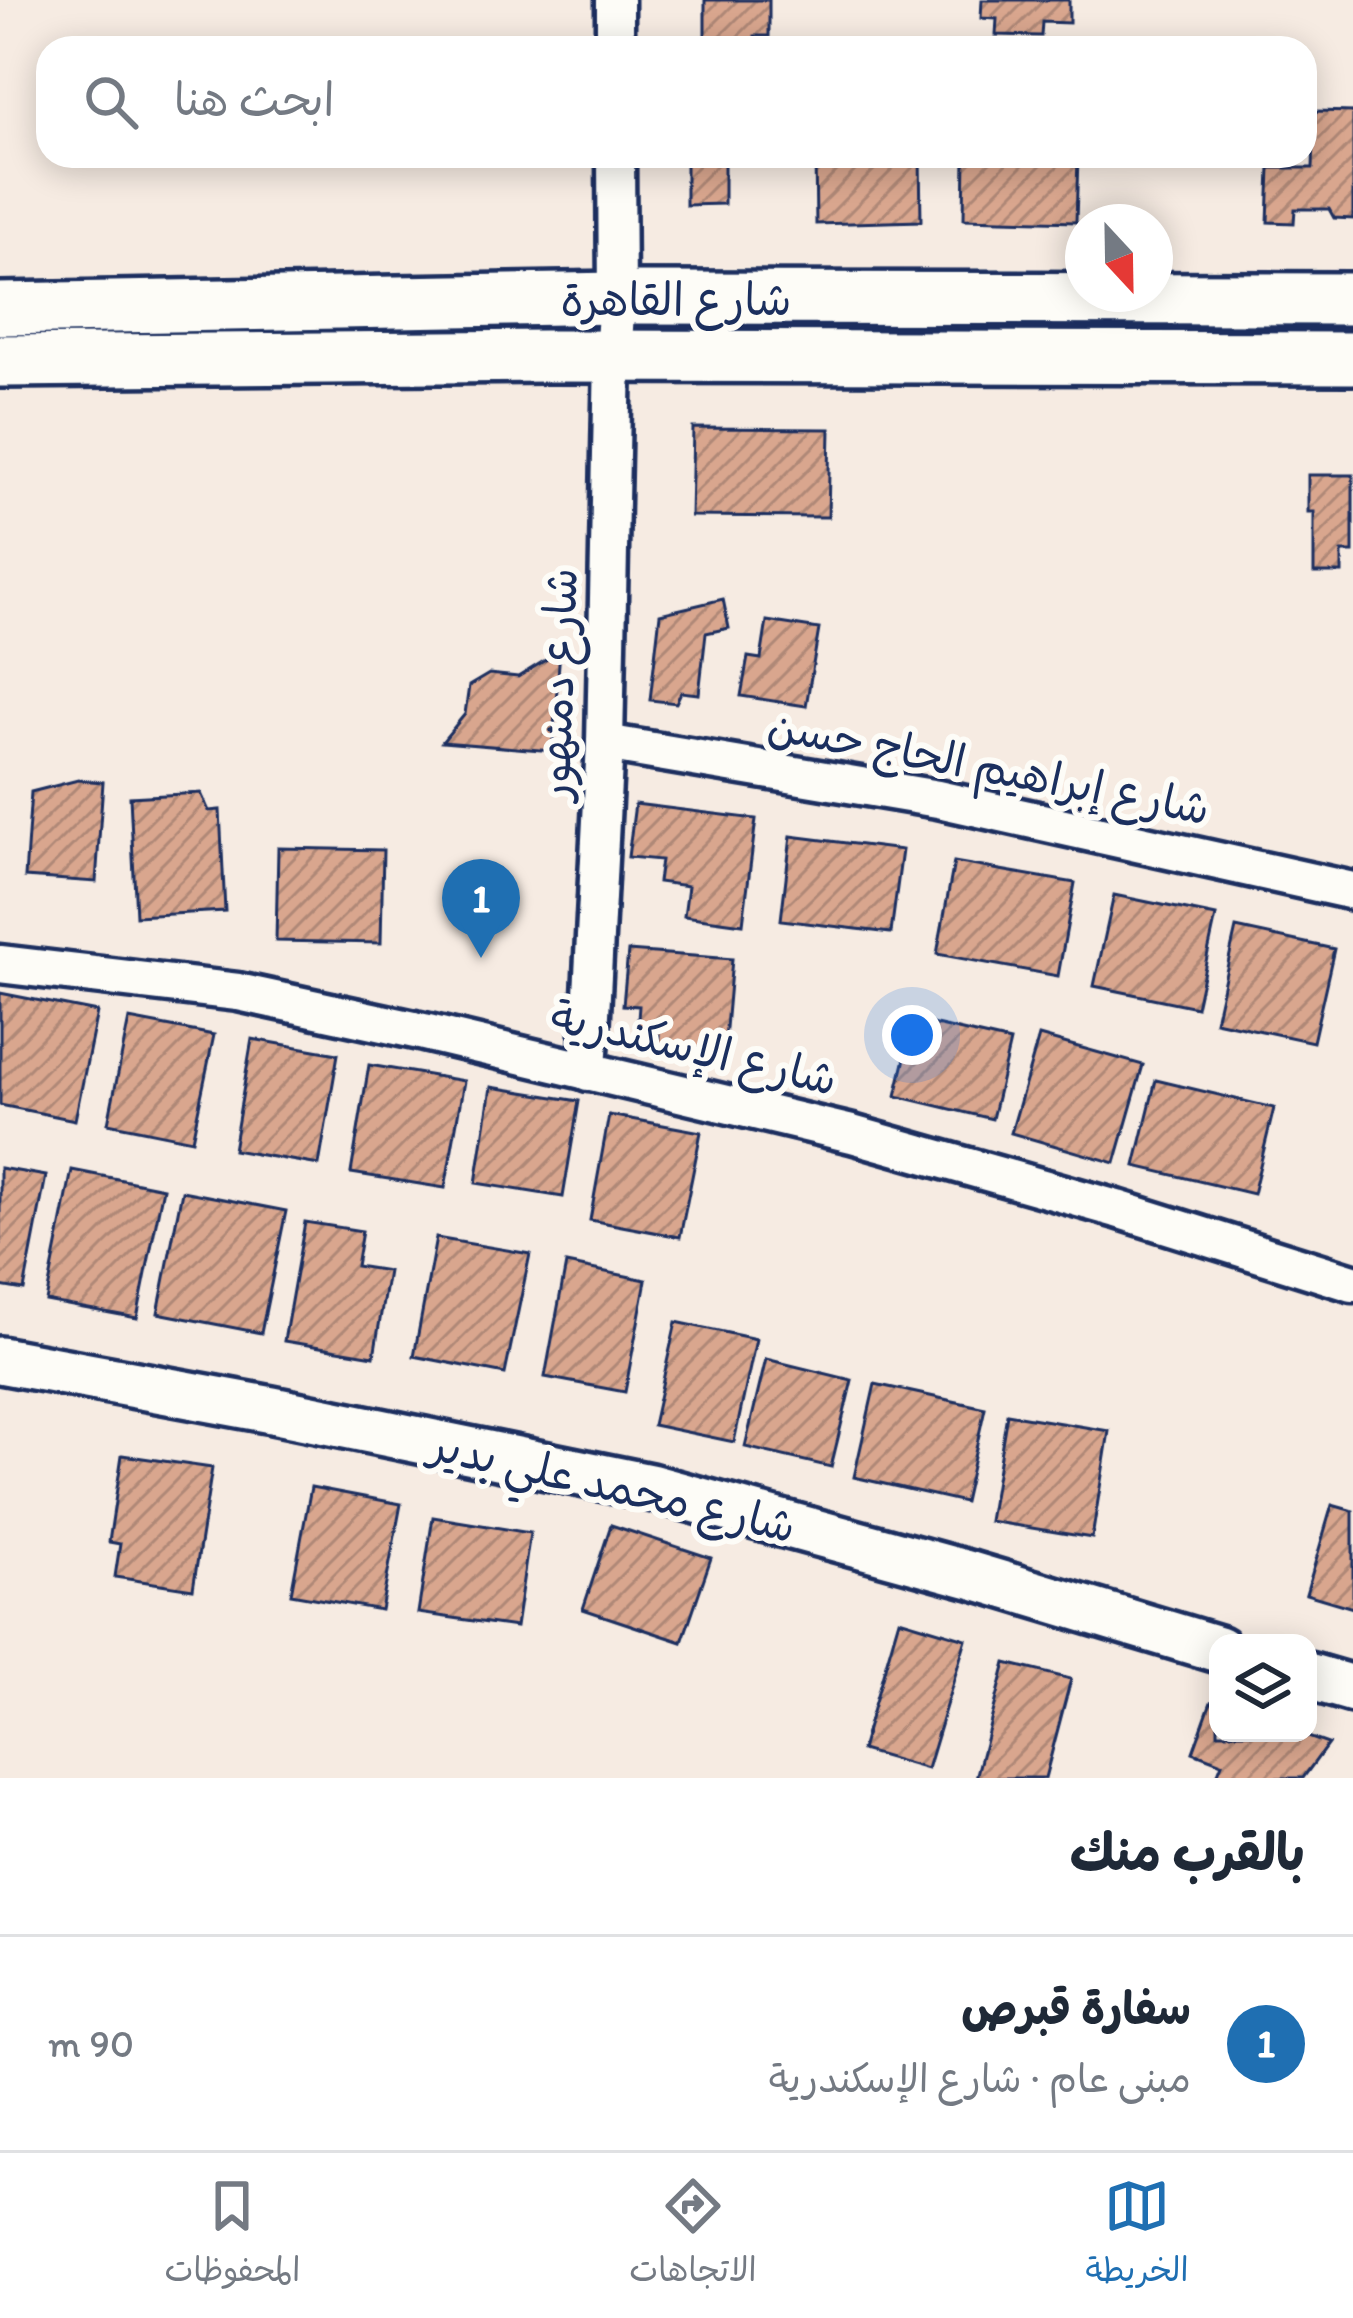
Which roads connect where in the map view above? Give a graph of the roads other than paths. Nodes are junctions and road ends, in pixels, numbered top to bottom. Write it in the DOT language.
graph roads {
  1 [pos="615,0"];
  2 [pos="616,36"];
  3 [pos="616,168"];
  4 [pos="617,298"];
  5 [pos="1353,299"];
  6 [pos="0,308"];
  7 [pos="613,357"];
  8 [pos="1353,358"];
  9 [pos="0,361"];
  10 [pos="605,743"];
  11 [pos="1353,891"];
  12 [pos="0,964"];
  13 [pos="588,1072"];
  14 [pos="1353,1283"];
  15 [pos="0,1360"];
  16 [pos="1209,1646"];
  17 [pos="1317,1679"];
  18 [pos="1353,1689"];
  1 -- 2 [label="street"];
  3 -- 4 [label="street, شارع دمنهور"];
  4 -- 5 [label="main road, شارع القاهرة"];
  4 -- 6 [label="main road, شارع القاهرة"];
  4 -- 7 [label="street, شارع دمنهور"];
  7 -- 8 [label="main road, شارع القاهرة"];
  7 -- 9 [label="main road, شارع القاهرة"];
  7 -- 10 [label="street, شارع دمنهور"];
  10 -- 11 [label="street, شارع إبراهيم الحاج حسن"];
  10 -- 13 [label="street, شارع دمنهور"];
  12 -- 13 [label="street, شارع الإسكندرية"];
  13 -- 14 [label="street, شارع الإسكندرية"];
  15 -- 16 [label="street, شارع محمد علي بدير"];
  17 -- 18 [label="street"];
}
